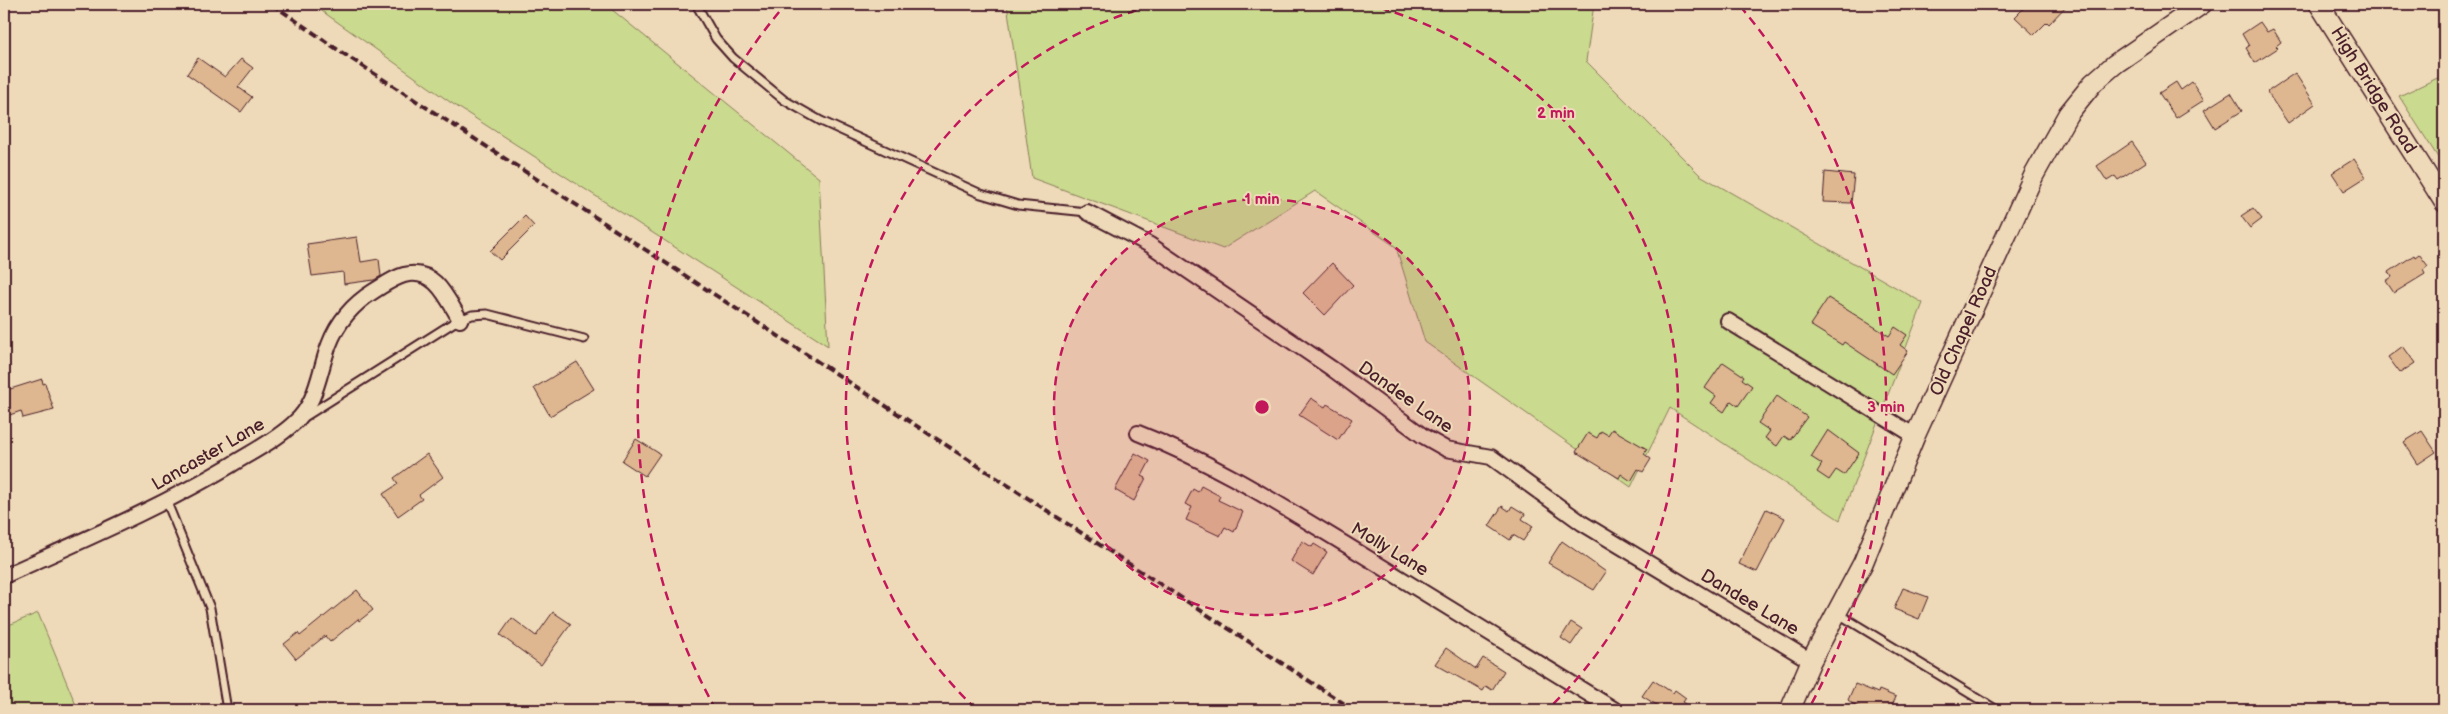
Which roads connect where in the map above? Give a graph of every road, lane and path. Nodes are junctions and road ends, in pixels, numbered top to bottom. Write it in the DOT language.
graph roads {
  1 [pos="696,4"];
  2 [pos="2202,4"];
  3 [pos="2319,4"];
  4 [pos="2444,202"];
  5 [pos="1088,212"];
  6 [pos="460,320"];
  7 [pos="1728,321"];
  8 [pos="584,339"];
  9 [pos="295,422"];
  10 [pos="1138,433"];
  11 [pos="1915,436"];
  12 [pos="166,500"];
  13 [pos="4,576"];
  14 [pos="1837,613"];
  15 [pos="1811,661"];
  16 [pos="227,710"];
  17 [pos="1615,710"];
  18 [pos="1790,710"];
  19 [pos="1997,710"];
  1 -- 5 [label="lane"];
  2 -- 11 [label="street, Old Chapel Road"];
  3 -- 4 [label="street, High Bridge Road"];
  5 -- 15 [label="street, Dandee Lane"];
  6 -- 8 [label="lane"];
  6 -- 9 [label="lane"];
  6 -- 9 [label="street, Lancaster Lane"];
  7 -- 11 [label="street"];
  9 -- 12 [label="street, Lancaster Lane"];
  10 -- 17 [label="street, Molly Lane"];
  11 -- 14 [label="street, Old Chapel Road"];
  12 -- 13 [label="street, Lancaster Lane"];
  12 -- 16 [label="lane"];
  14 -- 15 [label="street, Old Chapel Road"];
  14 -- 19 [label="lane"];
  15 -- 18 [label="street, Old Chapel Road"];
}
